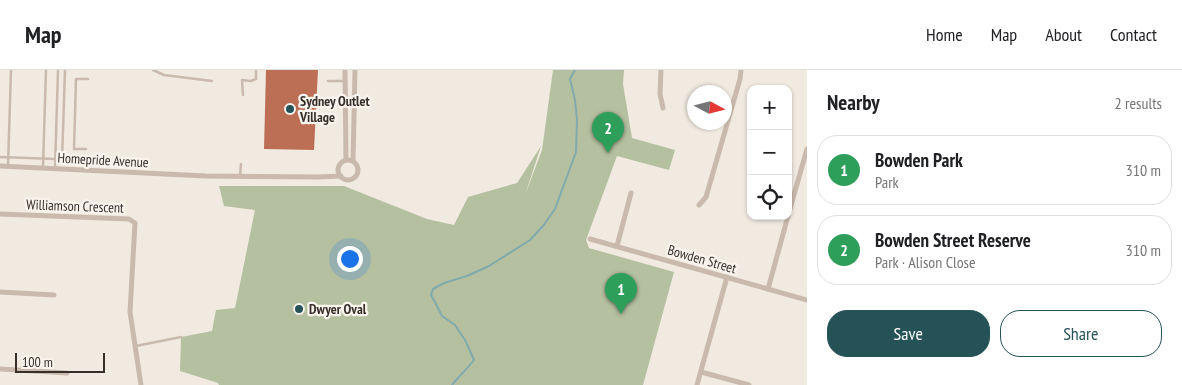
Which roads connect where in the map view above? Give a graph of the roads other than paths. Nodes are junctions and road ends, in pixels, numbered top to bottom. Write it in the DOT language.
graph roads {
  1 [pos="11,70"];
  2 [pos="46,70"];
  3 [pos="58,70"];
  4 [pos="65,70"];
  5 [pos="153,70"];
  6 [pos="256,70"];
  7 [pos="345,70"];
  8 [pos="355,70"];
  9 [pos="661,70"];
  10 [pos="741,70"];
  11 [pos="88,79"];
  12 [pos="212,80"];
  13 [pos="328,81"];
  14 [pos="345,81"];
  15 [pos="243,94"];
  16 [pos="663,108"];
  17 [pos="86,149"];
  18 [pos="807,149"];
  19 [pos="0,157"];
  20 [pos="8,158"];
  21 [pos="44,159"];
  22 [pos="55,160"];
  23 [pos="346,160"];
  24 [pos="62,161"];
  25 [pos="353,161"];
  26 [pos="241,164"];
  27 [pos="0,166"];
  28 [pos="8,167"];
  29 [pos="43,168"];
  30 [pos="55,169"];
  31 [pos="240,176"];
  32 [pos="341,176"];
  33 [pos="631,193"];
  34 [pos="792,202"];
  35 [pos="699,205"];
  36 [pos="0,214"];
  37 [pos="787,220"];
  38 [pos="590,239"];
  39 [pos="617,246"];
  40 [pos="727,277"];
  41 [pos="768,289"];
  42 [pos="0,292"];
  43 [pos="54,295"];
  44 [pos="807,300"];
  45 [pos="181,337"];
  46 [pos="136,346"];
  47 [pos="0,369"];
  48 [pos="701,372"];
  49 [pos="67,373"];
  50 [pos="141,385"];
  51 [pos="697,385"];
  52 [pos="749,385"];
  1 -- 20 [label="lane"];
  2 -- 21 [label="lane"];
  3 -- 22 [label="lane"];
  4 -- 24 [label="lane"];
  5 -- 12 [label="lane"];
  6 -- 15 [label="lane"];
  7 -- 14 [label="street"];
  8 -- 25 [label="street"];
  9 -- 16 [label="street"];
  10 -- 35 [label="street"];
  11 -- 17 [label="lane"];
  13 -- 14 [label="lane"];
  14 -- 23 [label="street"];
  18 -- 34 [label="street"];
  19 -- 20 [label="lane"];
  20 -- 21 [label="lane"];
  20 -- 28 [label="lane"];
  21 -- 22 [label="lane"];
  21 -- 29 [label="lane"];
  22 -- 30 [label="lane"];
  23 -- 25 [label="street"];
  23 -- 32 [label="street"];
  25 -- 32 [label="street"];
  26 -- 31 [label="lane"];
  27 -- 28 [label="street, Homepride Avenue"];
  28 -- 29 [label="street, Homepride Avenue"];
  29 -- 30 [label="street, Homepride Avenue"];
  30 -- 31 [label="street, Homepride Avenue"];
  31 -- 32 [label="street, Homepride Avenue"];
  33 -- 39 [label="street"];
  36 -- 46 [label="street, Williamson Crescent"];
  37 -- 41 [label="street"];
  38 -- 39 [label="street, Bowden Street"];
  39 -- 40 [label="street, Bowden Street"];
  40 -- 41 [label="street, Bowden Street"];
  40 -- 48 [label="street"];
  41 -- 44 [label="street, Bowden Street"];
  42 -- 43 [label="street"];
  45 -- 46 [label="lane"];
  46 -- 50 [label="street, Williamson Crescent"];
  47 -- 49 [label="street"];
  48 -- 51 [label="street"];
  48 -- 52 [label="street"];
}
